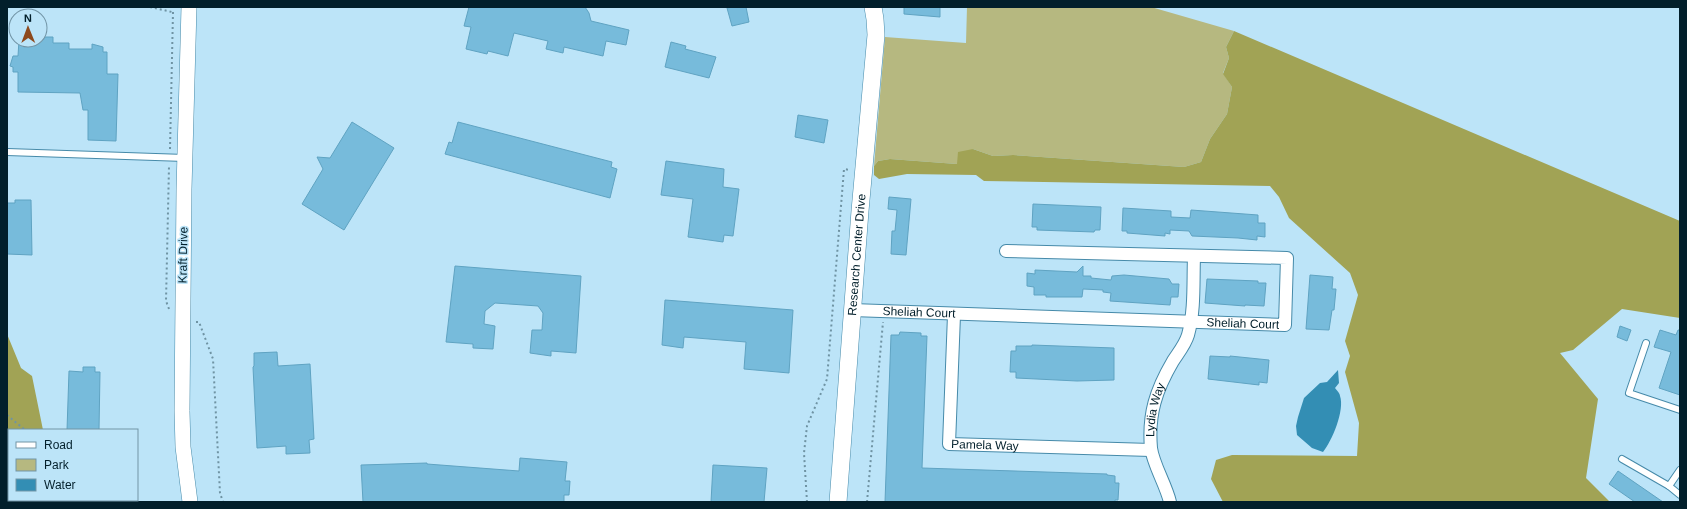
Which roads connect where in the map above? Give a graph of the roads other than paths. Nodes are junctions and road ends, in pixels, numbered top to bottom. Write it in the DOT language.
graph roads {
  1 [pos="189,7"];
  2 [pos="873,7"];
  3 [pos="7,152"];
  4 [pos="185,158"];
  5 [pos="1006,251"];
  6 [pos="1194,257"];
  7 [pos="852,310"];
  8 [pos="954,315"];
  9 [pos="1191,322"];
  10 [pos="1646,343"];
  11 [pos="1680,410"];
  12 [pos="1151,450"];
  13 [pos="1622,459"];
  14 [pos="1680,470"];
  15 [pos="1669,486"];
  16 [pos="1680,495"];
  17 [pos="190,502"];
  18 [pos="838,502"];
  19 [pos="1170,502"];
  1 -- 4 [label="street, Kraft Drive"];
  2 -- 7 [label="main road, Research Center Drive"];
  3 -- 4 [label="lane"];
  4 -- 17 [label="street, Kraft Drive"];
  5 -- 6 [label="street, Sheliah Court"];
  6 -- 9 [label="street, Lydia Way"];
  6 -- 9 [label="street, Sheliah Court"];
  7 -- 8 [label="street, Sheliah Court"];
  7 -- 18 [label="main road, Research Center Drive"];
  8 -- 9 [label="street, Sheliah Court"];
  8 -- 12 [label="street, Pamela Way"];
  9 -- 12 [label="street, Lydia Way"];
  10 -- 11 [label="lane"];
  12 -- 19 [label="street, Lydia Way"];
  13 -- 15 [label="lane"];
  14 -- 15 [label="lane"];
  15 -- 16 [label="lane"];
}
